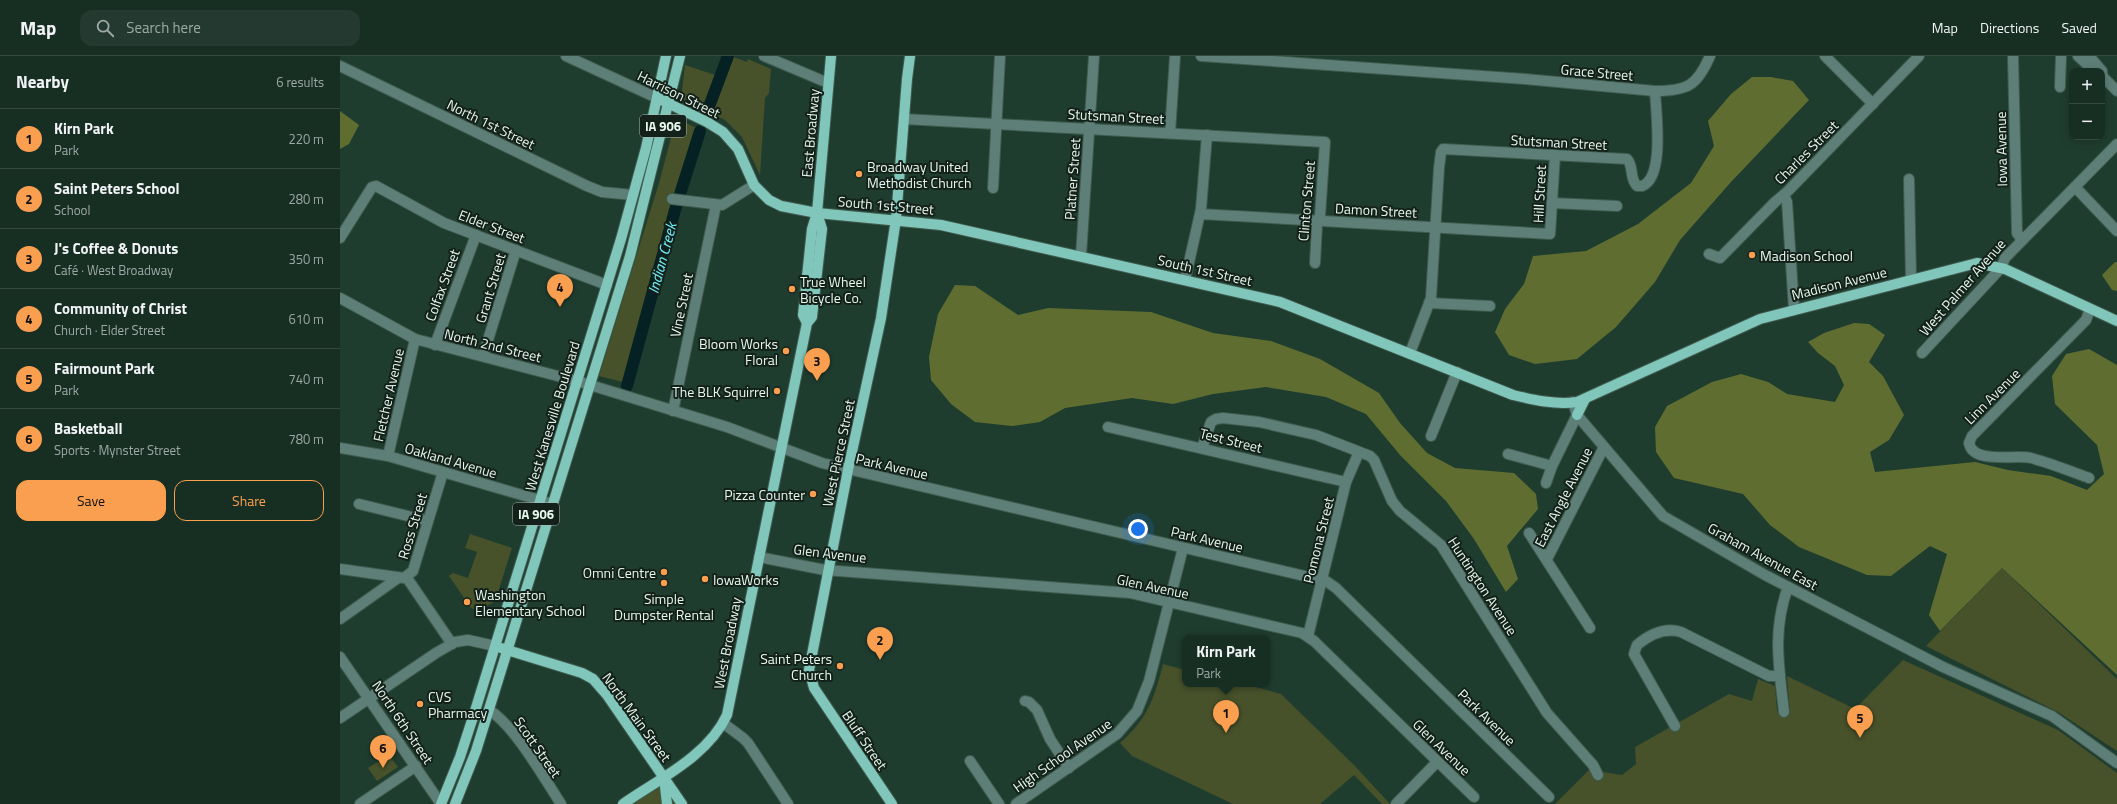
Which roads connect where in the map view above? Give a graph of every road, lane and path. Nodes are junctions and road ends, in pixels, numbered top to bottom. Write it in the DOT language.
graph roads {
  1 [pos="566,56"];
  2 [pos="666,56"];
  3 [pos="680,56"];
  4 [pos="764,56"];
  5 [pos="831,56"];
  6 [pos="910,56"];
  7 [pos="1000,56"];
  8 [pos="1094,56"];
  9 [pos="1175,56"];
  10 [pos="1201,56"];
  11 [pos="1710,56"];
  12 [pos="1825,56"];
  13 [pos="1919,56"];
  14 [pos="2013,56"];
  15 [pos="2061,56"];
  16 [pos="2078,56"];
  17 [pos="2090,56"];
  18 [pos="340,66"];
  19 [pos="2091,68"];
  20 [pos="2098,68"];
  21 [pos="2105,77"];
  22 [pos="828,83"];
  23 [pos="2060,87"];
  24 [pos="1655,91"];
  25 [pos="2117,91"];
  26 [pos="657,98"];
  27 [pos="668,103"];
  28 [pos="1873,104"];
  29 [pos="904,119"];
  30 [pos="997,124"];
  31 [pos="1089,129"];
  32 [pos="1170,133"];
  33 [pos="1207,136"];
  34 [pos="1325,142"];
  35 [pos="2117,144"];
  36 [pos="2110,151"];
  37 [pos="1555,155"];
  38 [pos="2117,159"];
  39 [pos="1908,179"];
  40 [pos="754,185"];
  41 [pos="2075,186"];
  42 [pos="993,188"];
  43 [pos="633,195"];
  44 [pos="1784,195"];
  45 [pos="676,200"];
  46 [pos="1552,202"];
  47 [pos="716,205"];
  48 [pos="1617,206"];
  49 [pos="817,213"];
  50 [pos="1200,214"];
  51 [pos="896,219"];
  52 [pos="1318,221"];
  53 [pos="1436,228"];
  54 [pos="2117,231"];
  55 [pos="1550,234"];
  56 [pos="476,235"];
  57 [pos="340,238"];
  58 [pos="2022,240"];
  59 [pos="516,250"];
  60 [pos="1709,254"];
  61 [pos="1081,256"];
  62 [pos="1315,263"];
  63 [pos="2001,268"];
  64 [pos="1911,279"];
  65 [pos="1185,280"];
  66 [pos="607,285"];
  67 [pos="340,298"];
  68 [pos="1429,303"];
  69 [pos="1490,306"];
  70 [pos="1794,309"];
  71 [pos="2090,309"];
  72 [pos="2117,321"];
  73 [pos="415,339"];
  74 [pos="435,345"];
  75 [pos="1410,353"];
  76 [pos="1922,353"];
  77 [pos="483,356"];
  78 [pos="1457,372"];
  79 [pos="577,381"];
  80 [pos="589,386"];
  81 [pos="1585,399"];
  82 [pos="1573,402"];
  83 [pos="673,412"];
  84 [pos="1577,414"];
  85 [pos="1108,427"];
  86 [pos="1431,436"];
  87 [pos="1604,447"];
  88 [pos="340,448"];
  89 [pos="782,448"];
  90 [pos="1202,448"];
  91 [pos="1359,452"];
  92 [pos="1508,454"];
  93 [pos="388,456"];
  94 [pos="1552,466"];
  95 [pos="848,470"];
  96 [pos="443,472"];
  97 [pos="2089,478"];
  98 [pos="1346,482"];
  99 [pos="1546,483"];
  100 [pos="540,500"];
  101 [pos="359,504"];
  102 [pos="553,504"];
  103 [pos="428,521"];
  104 [pos="1529,533"];
  105 [pos="1183,548"];
  106 [pos="759,557"];
  107 [pos="1547,559"];
  108 [pos="340,569"];
  109 [pos="829,570"];
  110 [pos="403,578"];
  111 [pos="1322,580"];
  112 [pos="1788,587"];
  113 [pos="1169,603"];
  114 [pos="340,619"];
  115 [pos="1590,628"];
  116 [pos="1308,636"];
  117 [pos="452,644"];
  118 [pos="495,646"];
  119 [pos="507,650"];
  120 [pos="340,657"];
  121 [pos="1780,676"];
  122 [pos="816,691"];
  123 [pos="369,698"];
  124 [pos="1025,701"];
  125 [pos="489,710"];
  126 [pos="1784,712"];
  127 [pos="340,718"];
  128 [pos="723,723"];
  129 [pos="1675,726"];
  130 [pos="970,761"];
  131 [pos="1437,762"];
  132 [pos="2117,763"];
  133 [pos="416,766"];
  134 [pos="1069,768"];
  135 [pos="1598,775"];
  136 [pos="663,776"];
  137 [pos="1474,797"];
  138 [pos="1549,797"];
  139 [pos="360,804"];
  140 [pos="441,804"];
  141 [pos="455,804"];
  142 [pos="561,804"];
  143 [pos="623,804"];
  144 [pos="667,804"];
  145 [pos="682,804"];
  146 [pos="788,804"];
  147 [pos="892,804"];
  148 [pos="999,804"];
  149 [pos="1016,804"];
  150 [pos="1396,804"];
  1 -- 26 [label="street, Harrison Street"];
  2 -- 26 [label="main road, IA 906"];
  3 -- 27 [label="main road, IA 906"];
  4 -- 22 [label="street"];
  5 -- 22 [label="main road, East Broadway"];
  6 -- 29 [label="main road, West Pierce Street"];
  7 -- 30 [label="street"];
  8 -- 31 [label="street, Platner Street"];
  9 -- 32 [label="street"];
  10 -- 24 [label="street, Grace Street"];
  11 -- 24 [label="street, Grace Street"];
  12 -- 28 [label="street"];
  13 -- 28 [label="street, Charles Street"];
  14 -- 58 [label="street, Iowa Avenue"];
  15 -- 23 [label="street"];
  16 -- 19 [label="street"];
  17 -- 20 [label="street"];
  18 -- 43 [label="street, North 1st Street"];
  21 -- 25 [label="street"];
  22 -- 49 [label="main road, East Broadway"];
  24 -- 37 [label="street, Stutsman Street"];
  26 -- 27 [label="main road, Harrison Street"];
  26 -- 43 [label="main road, IA 906"];
  27 -- 40 [label="main road, Harrison Street"];
  27 -- 80 [label="main road, West Kanesville Boulevard / IA 906"];
  28 -- 44 [label="street, Charles Street"];
  29 -- 30 [label="street, Stutsman Street"];
  29 -- 51 [label="main road, West Pierce Street"];
  30 -- 31 [label="street, Stutsman Street"];
  30 -- 42 [label="street"];
  31 -- 32 [label="street, Stutsman Street"];
  31 -- 61 [label="street, Platner Street"];
  32 -- 33 [label="street, Stutsman Street"];
  33 -- 34 [label="street, Stutsman Street"];
  33 -- 50 [label="street"];
  34 -- 52 [label="street, Clinton Street"];
  35 -- 36 [label="street, West Palmer Avenue"];
  36 -- 38 [label="street"];
  36 -- 41 [label="street, West Palmer Avenue"];
  37 -- 46 [label="street, Hill Street"];
  37 -- 53 [label="street, Stutsman Street"];
  39 -- 64 [label="street"];
  40 -- 47 [label="street"];
  40 -- 49 [label="main road"];
  41 -- 54 [label="street"];
  41 -- 58 [label="street, West Palmer Avenue"];
  43 -- 66 [label="main road, West Kanesville Boulevard / IA 906"];
  44 -- 60 [label="street, Charles Street"];
  44 -- 70 [label="street"];
  45 -- 47 [label="street"];
  46 -- 48 [label="street"];
  46 -- 55 [label="street, Hill Street"];
  47 -- 83 [label="street, Vine Street"];
  49 -- 51 [label="main road, South 1st Street"];
  49 -- 89 [label="main road, West Broadway"];
  50 -- 52 [label="street, Damon Street"];
  50 -- 65 [label="street"];
  51 -- 61 [label="main road, South 1st Street"];
  51 -- 95 [label="main road, West Pierce Street"];
  52 -- 53 [label="street, Damon Street"];
  52 -- 62 [label="street, Clinton Street"];
  53 -- 55 [label="street, Damon Street"];
  53 -- 68 [label="street"];
  56 -- 57 [label="street, Elder Street"];
  56 -- 59 [label="street, Elder Street"];
  56 -- 74 [label="street, Colfax Street"];
  58 -- 63 [label="street, West Palmer Avenue"];
  59 -- 66 [label="street, Elder Street"];
  59 -- 77 [label="street, Grant Street"];
  61 -- 65 [label="main road, South 1st Street"];
  63 -- 64 [label="main road, Madison Avenue"];
  63 -- 71 [label="main road, Madison Avenue"];
  63 -- 76 [label="street, West Palmer Avenue"];
  64 -- 70 [label="main road, Madison Avenue"];
  65 -- 75 [label="main road, South 1st Street"];
  66 -- 79 [label="main road, West Kanesville Boulevard / IA 906"];
  67 -- 73 [label="street, North 2nd Street"];
  68 -- 69 [label="street"];
  68 -- 75 [label="street"];
  70 -- 81 [label="main road, Madison Avenue"];
  71 -- 72 [label="main road, Madison Avenue"];
  71 -- 97 [label="street, Linn Avenue"];
  73 -- 74 [label="street, North 2nd Street"];
  73 -- 93 [label="street, Fletcher Avenue"];
  74 -- 77 [label="street, North 2nd Street"];
  75 -- 78 [label="main road, South 1st Street"];
  77 -- 79 [label="street, North 2nd Street"];
  78 -- 82 [label="main road, South 1st Street"];
  78 -- 86 [label="street"];
  79 -- 80 [label="street, North 2nd Street"];
  79 -- 100 [label="main road, West Kanesville Boulevard / IA 906"];
  80 -- 83 [label="street, North 2nd Street"];
  80 -- 102 [label="main road, West Kanesville Boulevard / IA 906"];
  81 -- 82 [label="main road, Madison Avenue"];
  81 -- 84 [label="main road"];
  82 -- 84 [label="street, Graham Avenue East"];
  83 -- 89 [label="street, North 2nd Street"];
  84 -- 87 [label="street, Graham Avenue East"];
  84 -- 94 [label="street"];
  85 -- 90 [label="street, Test Street"];
  87 -- 107 [label="street, East Angle Avenue"];
  87 -- 112 [label="street, Graham Avenue East"];
  88 -- 93 [label="street, Oakland Avenue"];
  89 -- 95 [label="street, Park Avenue"];
  89 -- 106 [label="main road, West Broadway"];
  90 -- 91 [label="street, Huntington Avenue"];
  90 -- 98 [label="street, Test Street"];
  91 -- 98 [label="street, Pomona Street"];
  91 -- 135 [label="street, Huntington Avenue"];
  92 -- 94 [label="street"];
  93 -- 96 [label="street, Oakland Avenue"];
  94 -- 99 [label="street"];
  95 -- 105 [label="street, Park Avenue"];
  95 -- 109 [label="main road, West Pierce Street"];
  96 -- 100 [label="street, Oakland Avenue"];
  96 -- 103 [label="street, Ross Street"];
  98 -- 111 [label="street, Pomona Street"];
  100 -- 102 [label="street, Oakland Avenue"];
  100 -- 118 [label="main road, West Kanesville Boulevard / IA 906"];
  101 -- 103 [label="street"];
  102 -- 119 [label="main road, West Kanesville Boulevard / IA 906"];
  103 -- 110 [label="street, Ross Street"];
  104 -- 107 [label="street"];
  105 -- 111 [label="street, Park Avenue"];
  105 -- 113 [label="street, High School Avenue"];
  106 -- 109 [label="street, Glen Avenue"];
  106 -- 128 [label="main road, West Broadway"];
  107 -- 115 [label="street"];
  108 -- 110 [label="street"];
  109 -- 113 [label="street, Glen Avenue"];
  109 -- 122 [label="main road, West Pierce Street"];
  110 -- 114 [label="street"];
  110 -- 117 [label="street"];
  111 -- 116 [label="street, Pomona Street"];
  111 -- 138 [label="street, Park Avenue"];
  112 -- 121 [label="street"];
  112 -- 132 [label="street, Graham Avenue East"];
  113 -- 116 [label="street, Glen Avenue"];
  113 -- 134 [label="street, High School Avenue"];
  116 -- 131 [label="street, Glen Avenue"];
  117 -- 118 [label="street"];
  117 -- 123 [label="street"];
  118 -- 119 [label="main road, North Main Street"];
  118 -- 140 [label="main road, West Kanesville Boulevard / IA 906"];
  119 -- 125 [label="main road, West Kanesville Boulevard / IA 906"];
  119 -- 136 [label="main road, North Main Street"];
  120 -- 123 [label="street, North 6th Street"];
  121 -- 126 [label="street"];
  121 -- 129 [label="street"];
  122 -- 147 [label="main road, Bluff Street"];
  123 -- 127 [label="street"];
  123 -- 133 [label="street, North 6th Street"];
  124 -- 134 [label="street"];
  125 -- 141 [label="main road, West Kanesville Boulevard / IA 906"];
  125 -- 142 [label="street, Scott Street"];
  128 -- 136 [label="main road, West Broadway"];
  128 -- 146 [label="street"];
  130 -- 148 [label="street"];
  131 -- 137 [label="street, Glen Avenue"];
  131 -- 150 [label="street"];
  133 -- 139 [label="street"];
  133 -- 140 [label="street, North 6th Street"];
  134 -- 149 [label="street, High School Avenue"];
  136 -- 143 [label="main road, West Broadway"];
  136 -- 144 [label="main road"];
  136 -- 145 [label="main road, North Main Street"];
}
